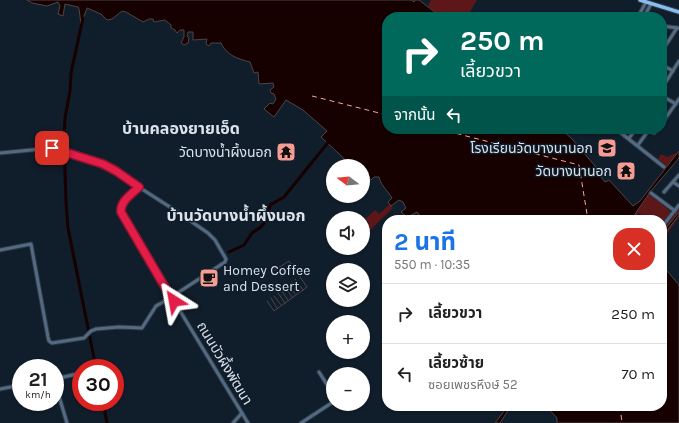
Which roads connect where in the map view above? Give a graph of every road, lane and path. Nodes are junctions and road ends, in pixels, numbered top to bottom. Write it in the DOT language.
graph roads {
  1 [pos="640,0"];
  2 [pos="647,1"];
  3 [pos="652,2"];
  4 [pos="641,12"];
  5 [pos="647,12"];
  6 [pos="679,12"];
  7 [pos="667,27"];
  8 [pos="678,28"];
  9 [pos="667,44"];
  10 [pos="679,61"];
  11 [pos="667,68"];
  12 [pos="672,71"];
  13 [pos="667,80"];
  14 [pos="667,99"];
  15 [pos="679,100"];
  16 [pos="676,104"];
  17 [pos="667,116"];
  18 [pos="623,134"];
  19 [pos="632,134"];
  20 [pos="646,134"];
  21 [pos="629,138"];
  22 [pos="638,145"];
  23 [pos="0,153"];
  24 [pos="664,167"];
  25 [pos="679,175"];
  26 [pos="673,182"];
  27 [pos="679,186"];
  28 [pos="139,187"];
  29 [pos="664,192"];
  30 [pos="651,193"];
  31 [pos="679,206"];
  32 [pos="675,210"];
  33 [pos="667,220"];
  34 [pos="0,250"];
  35 [pos="175,296"];
  36 [pos="319,372"];
  37 [pos="326,383"];
  38 [pos="12,387"];
  39 [pos="0,389"];
  40 [pos="326,406"];
  41 [pos="63,411"];
  42 [pos="242,413"];
  43 [pos="67,423"];
  44 [pos="233,423"];
  45 [pos="248,423"];
  46 [pos="300,423"];
  1 -- 2 [label="main road"];
  2 -- 3 [label="main road"];
  2 -- 4 [label="street"];
  3 -- 5 [label="street"];
  3 -- 6 [label="main road"];
  7 -- 8 [label="street"];
  8 -- 9 [label="street"];
  10 -- 12 [label="street"];
  11 -- 12 [label="street"];
  12 -- 13 [label="street"];
  14 -- 16 [label="street"];
  15 -- 16 [label="street"];
  16 -- 17 [label="street"];
  18 -- 21 [label="street"];
  19 -- 21 [label="street"];
  20 -- 22 [label="street"];
  21 -- 22 [label="street"];
  22 -- 24 [label="street"];
  23 -- 28 [label="street"];
  25 -- 26 [label="street"];
  26 -- 27 [label="street"];
  26 -- 29 [label="street"];
  28 -- 35 [label="street, ถนนบัวผึ้งพัฒนา"];
  28 -- 35 [label="street"];
  30 -- 32 [label="street"];
  31 -- 32 [label="street"];
  32 -- 33 [label="street"];
  34 -- 35 [label="street"];
  35 -- 42 [label="street, ถนนบัวผึ้งพัฒนา"];
  36 -- 37 [label="street"];
  38 -- 39 [label="street"];
  40 -- 46 [label="street"];
  41 -- 43 [label="street"];
  42 -- 44 [label="street"];
  42 -- 45 [label="street, ถนนบัวผึ้งพัฒนา"];
}
